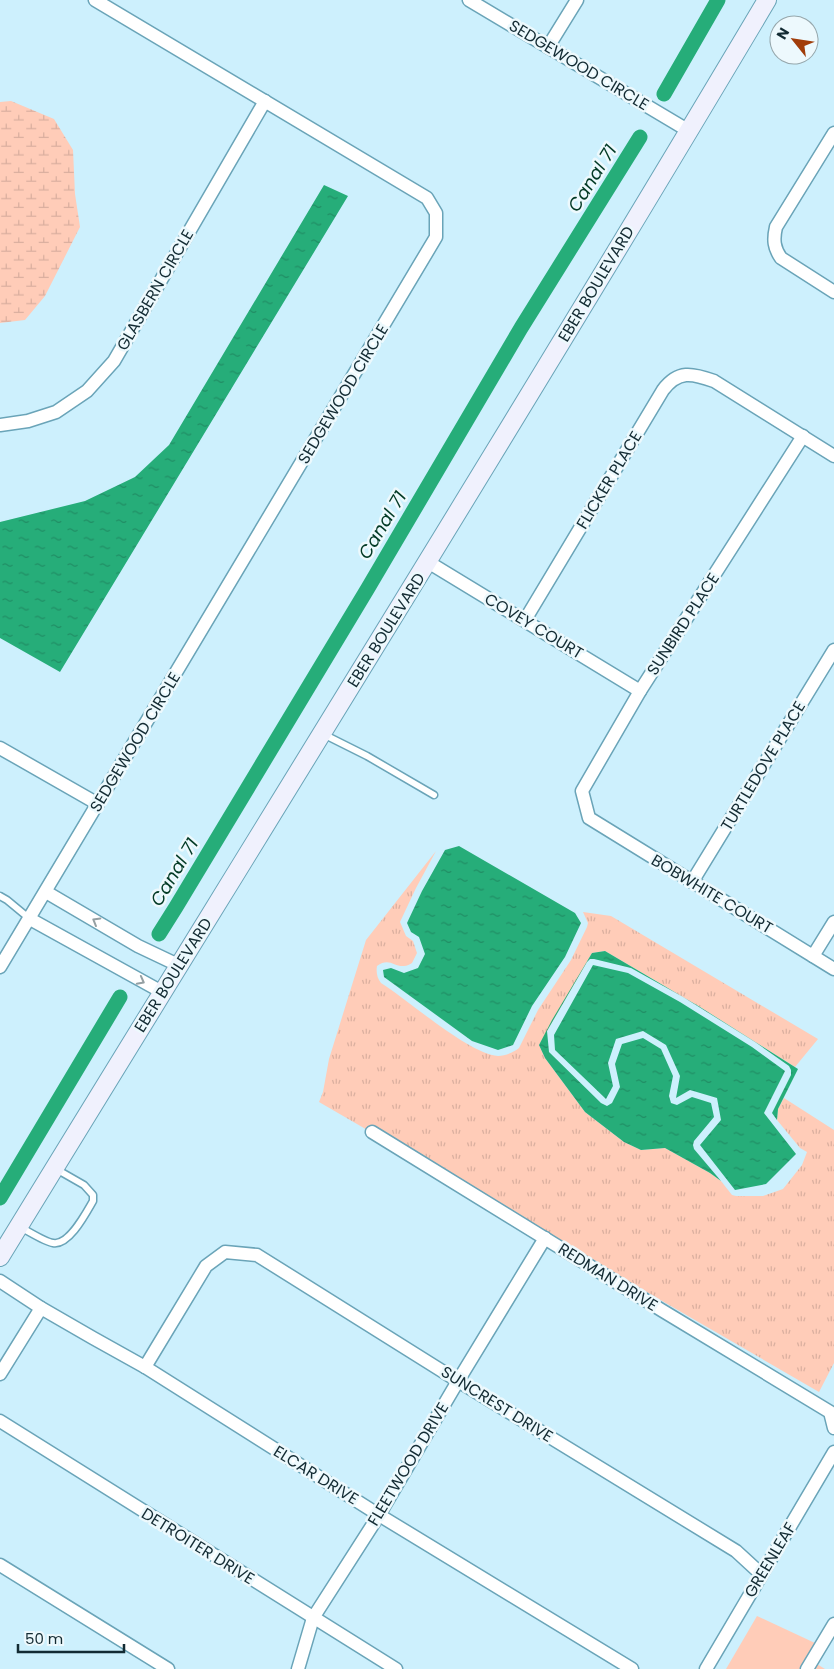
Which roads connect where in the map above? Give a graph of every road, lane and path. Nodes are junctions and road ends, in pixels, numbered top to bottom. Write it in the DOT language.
graph roads {
  1 [pos="95,0"];
  2 [pos="469,0"];
  3 [pos="577,0"];
  4 [pos="767,0"];
  5 [pos="548,47"];
  6 [pos="265,101"];
  7 [pos="689,131"];
  8 [pos="834,133"];
  9 [pos="834,292"];
  10 [pos="0,425"];
  11 [pos="803,436"];
  12 [pos="834,456"];
  13 [pos="428,562"];
  14 [pos="525,620"];
  15 [pos="834,650"];
  16 [pos="640,691"];
  17 [pos="322,733"];
  18 [pos="0,748"];
  19 [pos="434,795"];
  20 [pos="98,804"];
  21 [pos="589,818"];
  22 [pos="692,882"];
  23 [pos="46,892"];
  24 [pos="0,896"];
  25 [pos="30,919"];
  26 [pos="834,922"];
  27 [pos="813,956"];
  28 [pos="178,965"];
  29 [pos="0,967"];
  30 [pos="834,969"];
  31 [pos="162,992"];
  32 [pos="372,1132"];
  33 [pos="55,1168"];
  34 [pos="19,1226"];
  35 [pos="545,1238"];
  36 [pos="0,1258"];
  37 [pos="0,1281"];
  38 [pos="41,1308"];
  39 [pos="145,1366"];
  40 [pos="0,1374"];
  41 [pos="458,1380"];
  42 [pos="0,1421"];
  43 [pos="834,1428"];
  44 [pos="834,1452"];
  45 [pos="379,1515"];
  46 [pos="0,1565"];
  47 [pos="761,1574"];
  48 [pos="312,1618"];
  49 [pos="834,1624"];
  50 [pos="168,1669"];
  51 [pos="298,1669"];
  52 [pos="396,1669"];
  53 [pos="632,1669"];
  54 [pos="706,1669"];
  55 [pos="807,1669"];
  1 -- 6 [label="street, SEDGEWOOD CIRCLE"];
  2 -- 5 [label="street, SEDGEWOOD CIRCLE"];
  3 -- 5 [label="street"];
  4 -- 7 [label="street, EBER BOULEVARD"];
  5 -- 7 [label="street, SEDGEWOOD CIRCLE"];
  6 -- 10 [label="street, GLASBERN CIRCLE"];
  6 -- 20 [label="street, SEDGEWOOD CIRCLE"];
  7 -- 13 [label="street, EBER BOULEVARD"];
  8 -- 9 [label="street"];
  11 -- 12 [label="street, FLICKER PLACE"];
  11 -- 14 [label="street, FLICKER PLACE"];
  11 -- 16 [label="street, SUNBIRD PLACE"];
  13 -- 14 [label="street, COVEY COURT"];
  13 -- 17 [label="street, EBER BOULEVARD"];
  14 -- 16 [label="street, COVEY COURT"];
  15 -- 22 [label="street, TURTLEDOVE PLACE"];
  16 -- 21 [label="street, SUNBIRD PLACE"];
  17 -- 19 [label="lane"];
  17 -- 28 [label="street, EBER BOULEVARD"];
  18 -- 20 [label="street"];
  20 -- 23 [label="street, SEDGEWOOD CIRCLE"];
  21 -- 22 [label="street, BOBWHITE COURT"];
  22 -- 27 [label="street, BOBWHITE COURT"];
  23 -- 25 [label="street, SEDGEWOOD CIRCLE"];
  28 -- 23 [label="street, one-way"];
  24 -- 25 [label="lane"];
  25 -- 29 [label="street, SEDGEWOOD CIRCLE"];
  25 -- 31 [label="street, one-way"];
  26 -- 27 [label="street"];
  27 -- 30 [label="street, BOBWHITE COURT"];
  28 -- 31 [label="street, EBER BOULEVARD"];
  31 -- 33 [label="street, EBER BOULEVARD"];
  32 -- 35 [label="street, REDMAN DRIVE"];
  33 -- 34 [label="street, EBER BOULEVARD"];
  33 -- 34 [label="lane"];
  34 -- 36 [label="street, EBER BOULEVARD"];
  35 -- 41 [label="street, FLEETWOOD DRIVE"];
  35 -- 43 [label="street, REDMAN DRIVE"];
  37 -- 38 [label="street, ELCAR DRIVE"];
  38 -- 39 [label="street, ELCAR DRIVE"];
  38 -- 40 [label="street"];
  39 -- 41 [label="street, SUNCREST DRIVE"];
  39 -- 45 [label="street, ELCAR DRIVE"];
  41 -- 45 [label="street, FLEETWOOD DRIVE"];
  41 -- 47 [label="street, SUNCREST DRIVE"];
  42 -- 48 [label="street, DETROITER DRIVE"];
  44 -- 47 [label="street, GREENLEAF"];
  45 -- 48 [label="street, FLEETWOOD DRIVE"];
  45 -- 53 [label="street, ELCAR DRIVE"];
  46 -- 50 [label="street"];
  47 -- 54 [label="street, GREENLEAF"];
  48 -- 51 [label="street, FLEETWOOD DRIVE"];
  48 -- 52 [label="street, DETROITER DRIVE"];
  49 -- 55 [label="street"];
}
